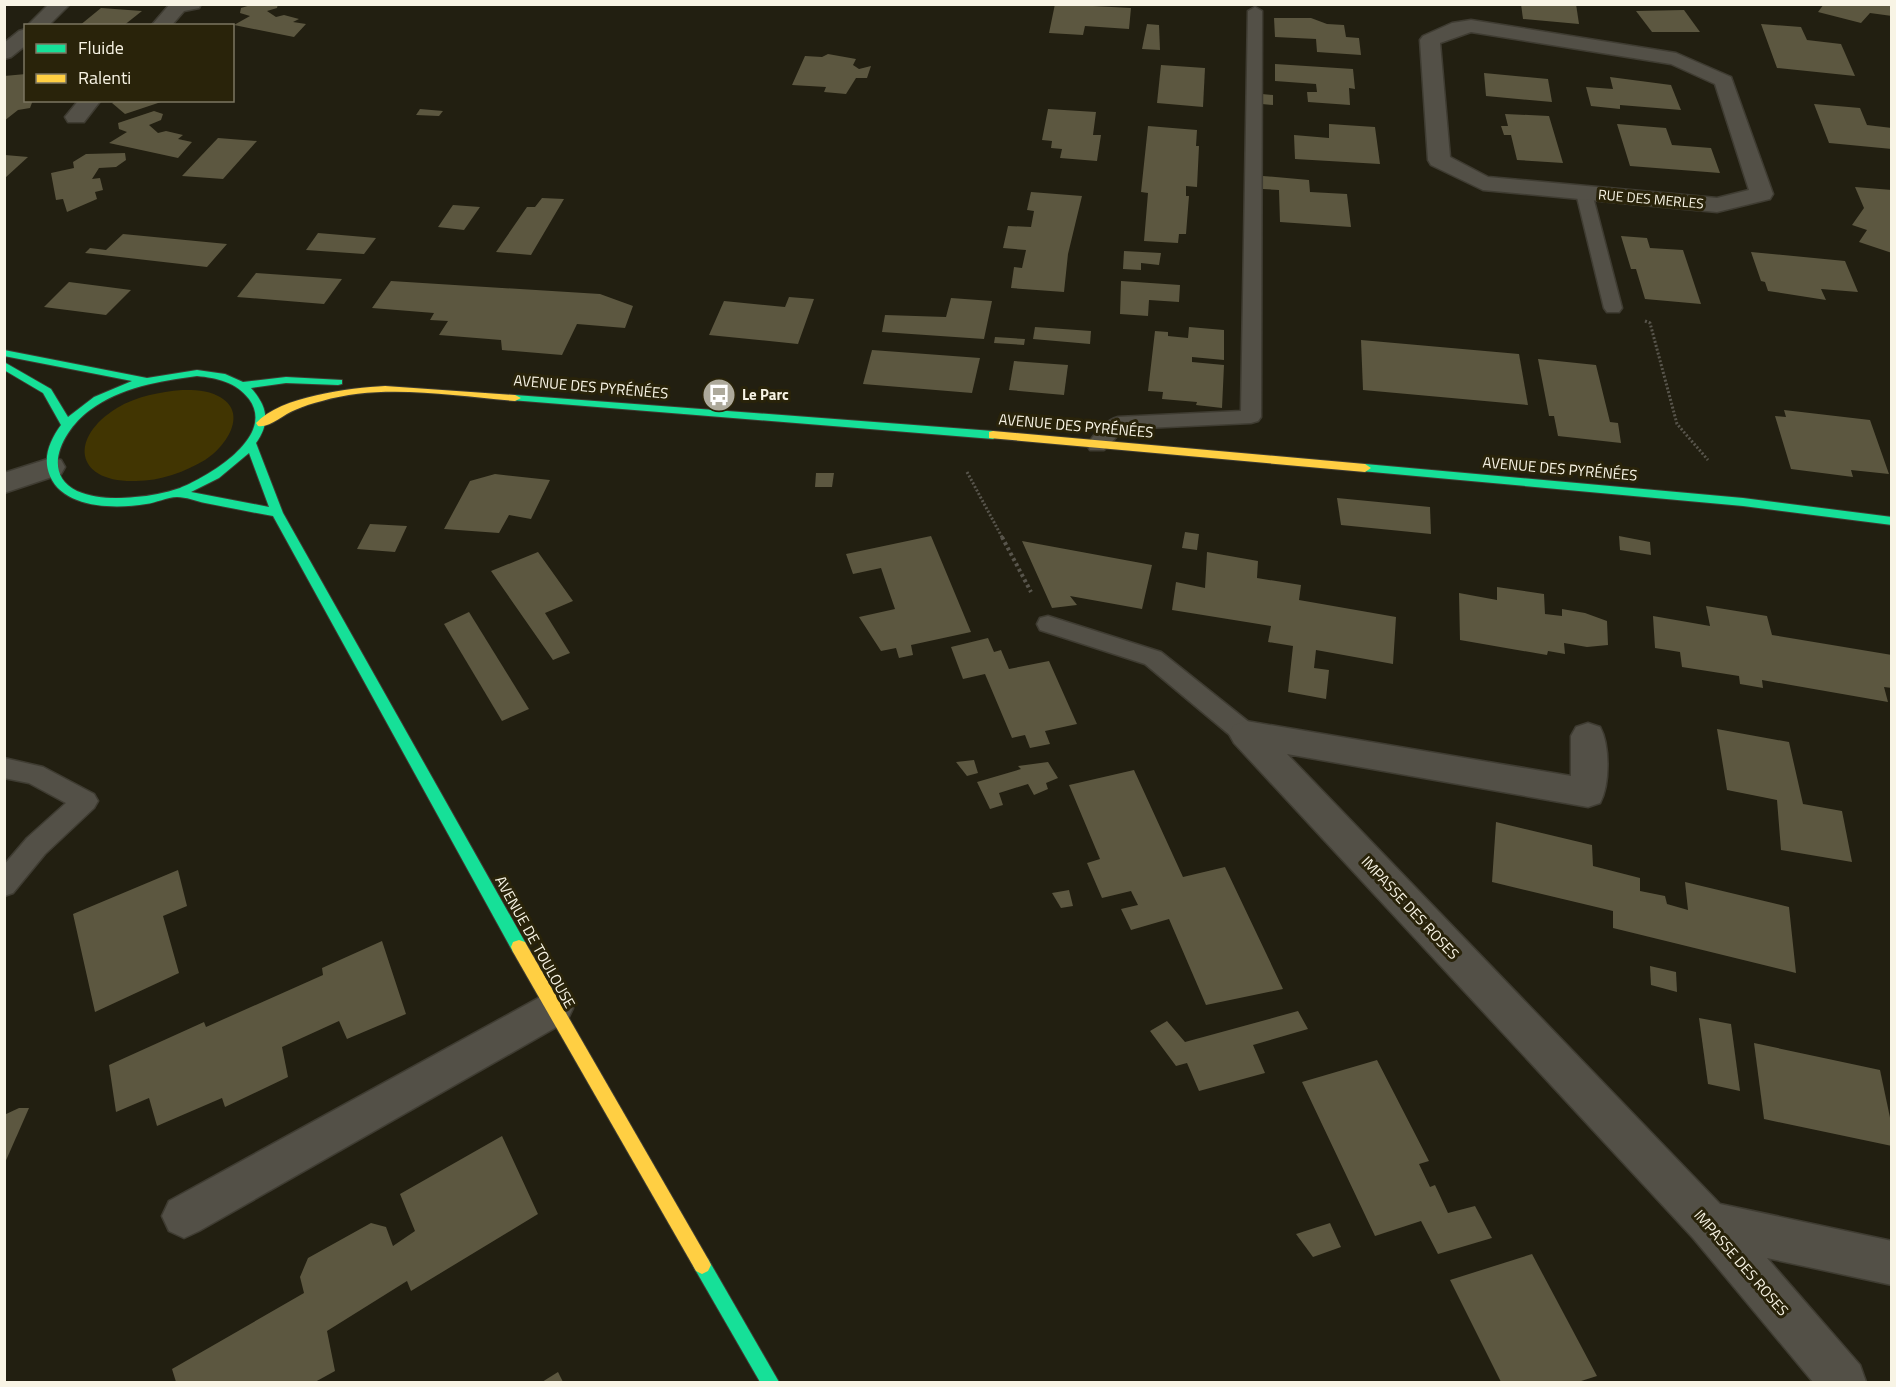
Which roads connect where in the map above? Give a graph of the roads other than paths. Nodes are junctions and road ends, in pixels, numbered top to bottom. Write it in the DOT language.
graph roads {
  1 [pos="61,4"];
  2 [pos="192,4"];
  3 [pos="1473,4"];
  4 [pos="1254,11"];
  5 [pos="38,24"];
  6 [pos="162,24"];
  7 [pos="1472,26"];
  8 [pos="24,37"];
  9 [pos="4,53"];
  10 [pos="89,102"];
  11 [pos="76,117"];
  12 [pos="1584,193"];
  13 [pos="1613,308"];
  14 [pos="4,353"];
  15 [pos="4,364"];
  16 [pos="144,380"];
  17 [pos="245,385"];
  18 [pos="381,387"];
  19 [pos="262,423"];
  20 [pos="67,425"];
  21 [pos="1097,444"];
  22 [pos="252,445"];
  23 [pos="51,467"];
  24 [pos="4,484"];
  25 [pos="177,493"];
  26 [pos="277,513"];
  27 [pos="1892,521"];
  28 [pos="1048,624"];
  29 [pos="1246,734"];
  30 [pos="1588,736"];
  31 [pos="4,768"];
  32 [pos="4,885"];
  33 [pos="553,1008"];
  34 [pos="184,1216"];
  35 [pos="1708,1223"];
  36 [pos="1892,1263"];
  37 [pos="770,1383"];
  38 [pos="1843,1383"];
  1 -- 5 [label="street"];
  2 -- 6 [label="street"];
  3 -- 7 [label="street"];
  4 -- 21 [label="lane"];
  7 -- 12 [label="street, RUE DES MERLES"];
  7 -- 12 [label="street, RUE DES MERLES"];
  8 -- 9 [label="street"];
  10 -- 11 [label="street"];
  12 -- 13 [label="lane"];
  14 -- 16 [label="main road"];
  15 -- 20 [label="main road"];
  16 -- 17 [label="main road"];
  16 -- 20 [label="main road"];
  17 -- 18 [label="main road"];
  17 -- 19 [label="main road"];
  18 -- 19 [label="main road, AVENUE DES PYRÉNÉES"];
  18 -- 21 [label="main road, AVENUE DES PYRÉNÉES"];
  19 -- 22 [label="main road"];
  20 -- 23 [label="main road"];
  21 -- 27 [label="main road, AVENUE DES PYRÉNÉES"];
  22 -- 25 [label="main road"];
  22 -- 26 [label="main road, AVENUE DE TOULOUSE"];
  23 -- 24 [label="street"];
  23 -- 25 [label="main road"];
  25 -- 26 [label="main road"];
  26 -- 33 [label="main road, AVENUE DE TOULOUSE"];
  28 -- 29 [label="lane"];
  29 -- 30 [label="street"];
  29 -- 35 [label="street, IMPASSE DES ROSES"];
  31 -- 32 [label="lane"];
  33 -- 34 [label="street"];
  33 -- 37 [label="main road, AVENUE DE TOULOUSE"];
  35 -- 36 [label="street"];
  35 -- 38 [label="street, IMPASSE DES ROSES"];
}
